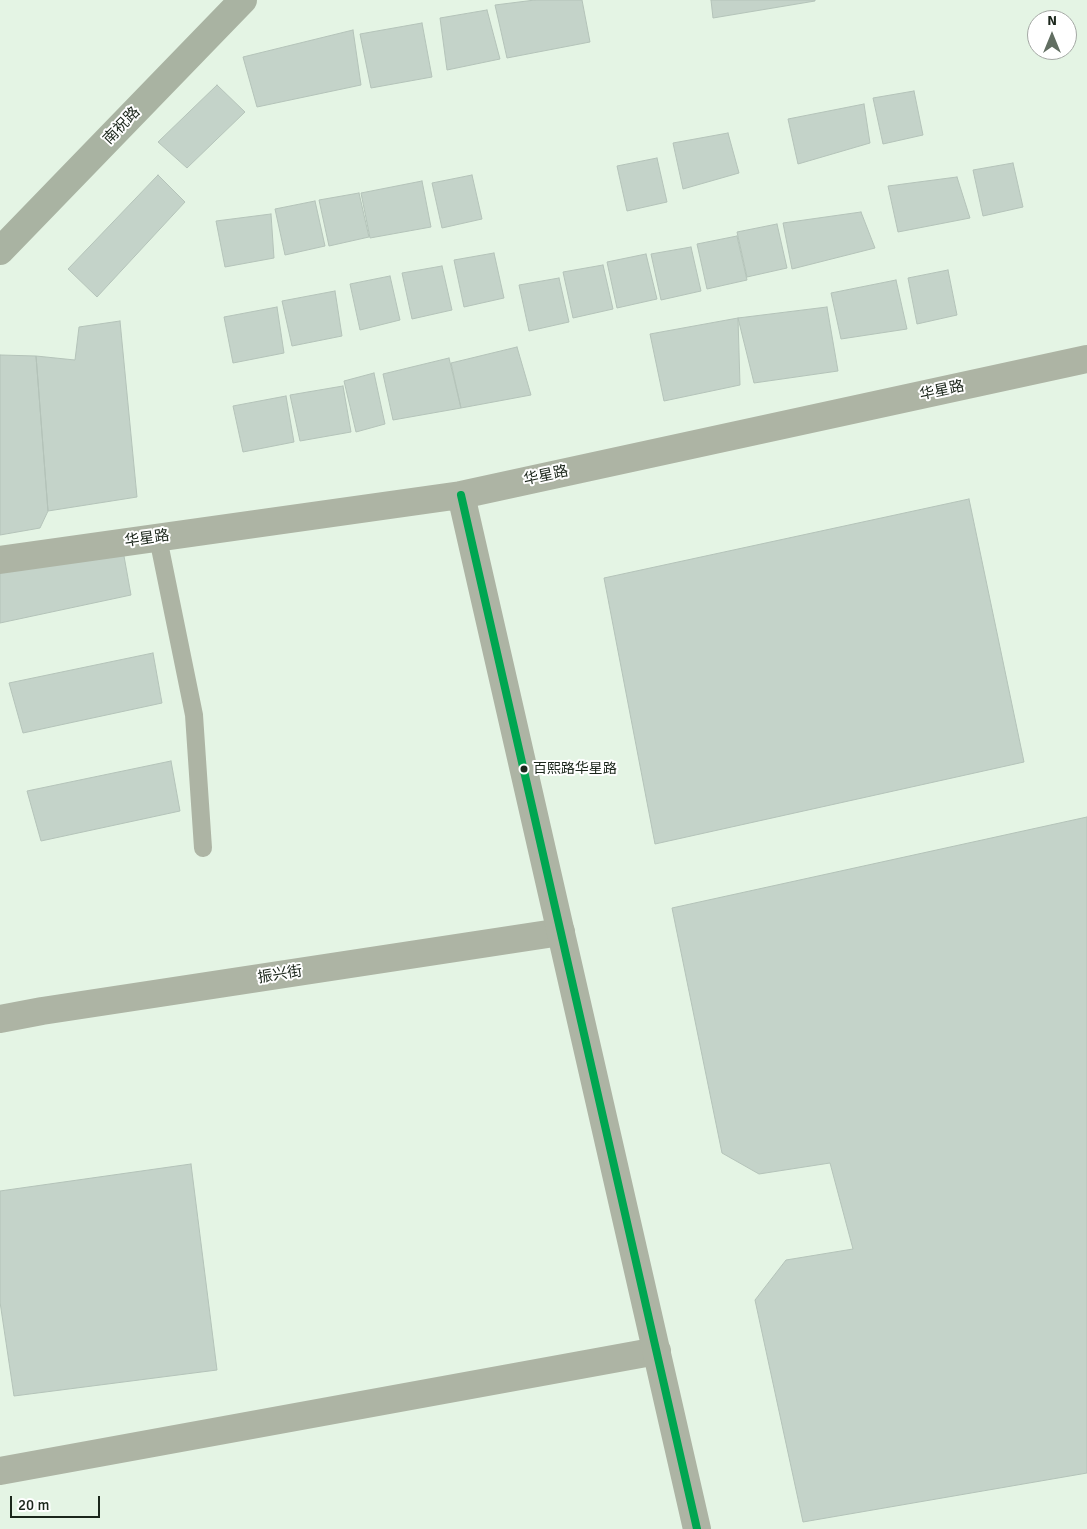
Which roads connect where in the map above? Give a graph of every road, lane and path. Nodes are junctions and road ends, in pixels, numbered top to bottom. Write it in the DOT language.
graph roads {
  1 [pos="243,0"];
  2 [pos="0,251"];
  3 [pos="1087,359"];
  4 [pos="461,494"];
  5 [pos="158,538"];
  6 [pos="0,560"];
  7 [pos="203,848"];
  8 [pos="561,932"];
  9 [pos="0,1019"];
  10 [pos="657,1351"];
  11 [pos="0,1471"];
  12 [pos="697,1529"];
  1 -- 2 [label="main road, 南祝路"];
  3 -- 4 [label="street, 华星路"];
  4 -- 5 [label="street, 华星路"];
  4 -- 8 [label="street"];
  5 -- 6 [label="street, 华星路"];
  5 -- 7 [label="lane"];
  8 -- 9 [label="street, 振兴街"];
  8 -- 10 [label="street"];
  10 -- 11 [label="street"];
  10 -- 12 [label="street"];
}
